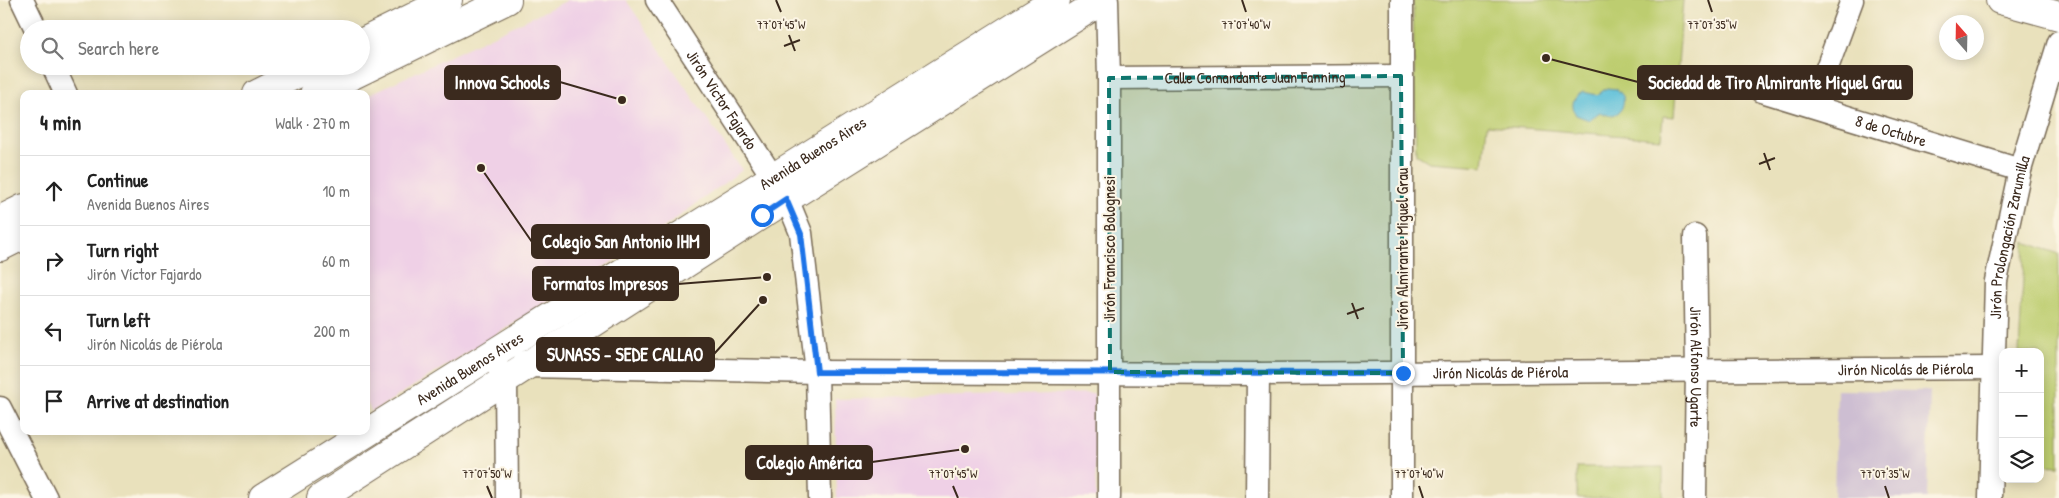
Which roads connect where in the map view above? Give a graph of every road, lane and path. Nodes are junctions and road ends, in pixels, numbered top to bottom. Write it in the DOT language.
graph roads {
  1 [pos="22,0"];
  2 [pos="448,0"];
  3 [pos="507,0"];
  4 [pos="657,0"];
  5 [pos="1056,0"];
  6 [pos="1105,0"];
  7 [pos="1402,0"];
  8 [pos="1852,0"];
  9 [pos="2000,0"];
  10 [pos="2059,16"];
  11 [pos="32,20"];
  12 [pos="370,39"];
  13 [pos="2059,42"];
  14 [pos="370,67"];
  15 [pos="57,75"];
  16 [pos="295,75"];
  17 [pos="353,75"];
  18 [pos="1401,76"];
  19 [pos="1109,78"];
  20 [pos="64,90"];
  21 [pos="265,90"];
  22 [pos="322,90"];
  23 [pos="1762,90"];
  24 [pos="1813,106"];
  25 [pos="2020,170"];
  26 [pos="780,189"];
  27 [pos="20,210"];
  28 [pos="0,220"];
  29 [pos="1695,236"];
  30 [pos="20,237"];
  31 [pos="0,246"];
  32 [pos="501,349"];
  33 [pos="1993,368"];
  34 [pos="1697,370"];
  35 [pos="817,372"];
  36 [pos="1110,372"];
  37 [pos="516,373"];
  38 [pos="1403,373"];
  39 [pos="1258,374"];
  40 [pos="0,408"];
  41 [pos="370,427"];
  42 [pos="356,435"];
  43 [pos="373,464"];
  44 [pos="46,498"];
  45 [pos="263,498"];
  46 [pos="321,498"];
  47 [pos="507,498"];
  48 [pos="820,498"];
  49 [pos="1109,498"];
  50 [pos="1258,498"];
  51 [pos="1402,498"];
  52 [pos="1695,498"];
  53 [pos="1990,498"];
  1 -- 11 [label="street"];
  2 -- 12 [label="main road"];
  3 -- 14 [label="main road"];
  4 -- 26 [label="street, Jirón Victor Fajardo"];
  5 -- 26 [label="main road, Avenida Buenos Aires"];
  6 -- 19 [label="street, Jirón Francisco Bolognesi"];
  6 -- 26 [label="main road, Avenida Buenos Aires"];
  7 -- 18 [label="street, Jirón Almirante Miguel Grau"];
  8 -- 24 [label="street"];
  9 -- 10 [label="main road"];
  13 -- 25 [label="street, Jirón Prolongación Zarumilla"];
  15 -- 20 [label="street"];
  16 -- 21 [label="main road"];
  17 -- 22 [label="main road"];
  18 -- 19 [label="street, Calle Comandante Juan Fanning"];
  18 -- 38 [label="street, Jirón Almirante Miguel Grau"];
  19 -- 36 [label="street, Jirón Francisco Bolognesi"];
  23 -- 24 [label="street, 8 de Octubre"];
  24 -- 25 [label="street, 8 de Octubre"];
  25 -- 33 [label="street, Jirón Prolongación Zarumilla"];
  26 -- 32 [label="main road, Avenida Buenos Aires"];
  26 -- 35 [label="street, Jirón Victor Fajardo"];
  26 -- 37 [label="main road, Avenida Buenos Aires"];
  27 -- 28 [label="main road"];
  29 -- 34 [label="street, Jirón Alfonso Ugarte"];
  30 -- 31 [label="main road"];
  32 -- 37 [label="street"];
  32 -- 41 [label="main road, Avenida Buenos Aires"];
  33 -- 34 [label="street, Jirón Nicolás de Piérola"];
  33 -- 53 [label="street, Jirón Prolongación Zarumilla"];
  34 -- 38 [label="street, Jirón Nicolás de Piérola"];
  34 -- 52 [label="street, Jirón Alfonso Ugarte"];
  35 -- 36 [label="street, Jirón Nicolás de Piérola"];
  35 -- 37 [label="street, Jirón Nicolás de Piérola"];
  35 -- 48 [label="street, Jirón Victor Fajardo"];
  36 -- 39 [label="street, Jirón Nicolás de Piérola"];
  36 -- 49 [label="street, Jirón Francisco Bolognesi"];
  37 -- 43 [label="main road, Avenida Buenos Aires"];
  37 -- 47 [label="street"];
  38 -- 39 [label="street, Jirón Nicolás de Piérola"];
  38 -- 51 [label="street, Jirón Almirante Miguel Grau"];
  39 -- 50 [label="street"];
  40 -- 44 [label="street"];
  42 -- 43 [label="street"];
  42 -- 45 [label="main road, Avenida Buenos Aires"];
  43 -- 46 [label="main road, Avenida Buenos Aires"];
}
